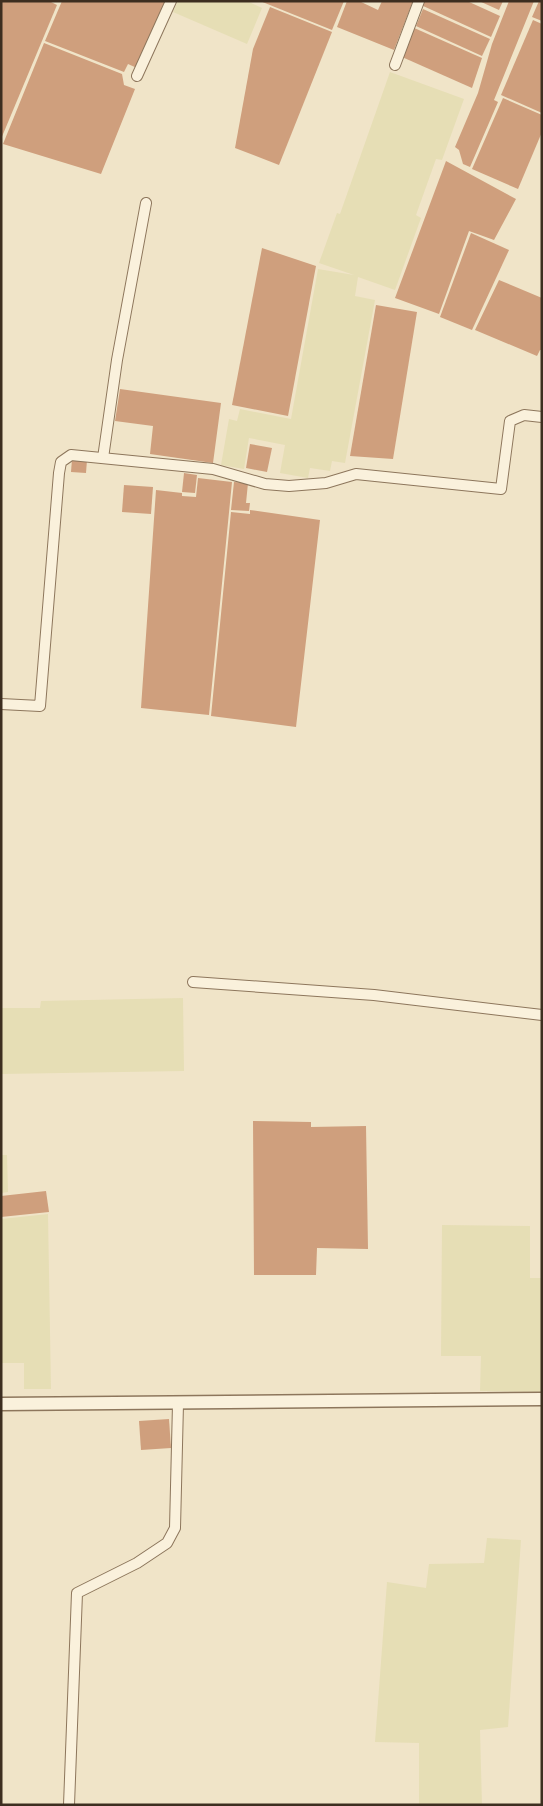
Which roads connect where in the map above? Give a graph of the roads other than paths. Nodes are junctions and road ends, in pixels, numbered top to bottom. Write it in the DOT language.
graph roads {
  1 [pos="171,1"];
  2 [pos="419,1"];
  3 [pos="395,65"];
  4 [pos="137,76"];
  5 [pos="146,204"];
  6 [pos="542,416"];
  7 [pos="103,458"];
  8 [pos="1,704"];
  9 [pos="193,982"];
  10 [pos="542,1015"];
  11 [pos="542,1399"];
  12 [pos="1,1404"];
  13 [pos="178,1404"];
  14 [pos="69,1805"];
  1 -- 4 [label="street"];
  2 -- 3 [label="street"];
  5 -- 7 [label="street"];
  6 -- 7 [label="street"];
  7 -- 8 [label="street"];
  9 -- 10 [label="street"];
  11 -- 13 [label="street"];
  12 -- 13 [label="street"];
  13 -- 14 [label="street"];
}
